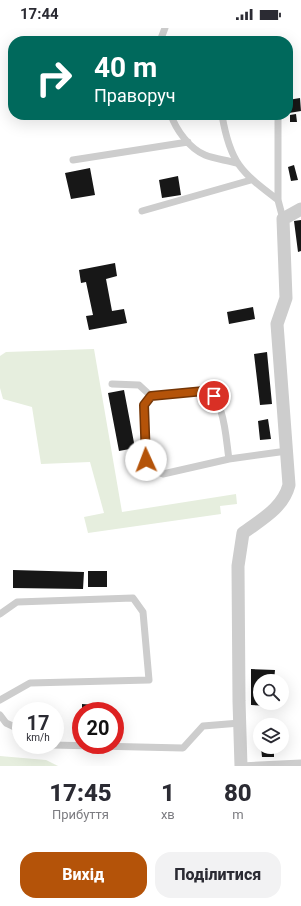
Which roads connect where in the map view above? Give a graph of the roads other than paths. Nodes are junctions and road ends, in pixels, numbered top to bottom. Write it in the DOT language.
graph roads {
  1 [pos="173,120"];
  2 [pos="223,120"];
  3 [pos="278,120"];
  4 [pos="188,142"];
  5 [pos="73,160"];
  6 [pos="236,163"];
  7 [pos="251,180"];
  8 [pos="278,200"];
  9 [pos="301,209"];
  10 [pos="142,211"];
  11 [pos="282,219"];
  12 [pos="112,384"];
  13 [pos="151,396"];
  14 [pos="287,451"];
  15 [pos="229,459"];
  16 [pos="0,614"];
  17 [pos="0,700"];
  18 [pos="0,715"];
  19 [pos="240,723"];
  20 [pos="12,726"];
  21 [pos="64,745"];
  22 [pos="301,763"];
  23 [pos="241,766"];
  1 -- 4 [label="lane"];
  2 -- 6 [label="lane"];
  3 -- 8 [label="lane"];
  4 -- 5 [label="lane"];
  4 -- 6 [label="lane"];
  6 -- 7 [label="lane"];
  7 -- 8 [label="lane"];
  7 -- 10 [label="lane"];
  8 -- 11 [label="lane"];
  9 -- 11 [label="street"];
  11 -- 14 [label="street"];
  12 -- 13 [label="lane"];
  13 -- 15 [label="lane"];
  13 -- 15 [label="lane"];
  14 -- 15 [label="lane"];
  14 -- 19 [label="street"];
  16 -- 17 [label="lane"];
  18 -- 20 [label="lane"];
  19 -- 21 [label="lane"];
  19 -- 23 [label="street"];
  22 -- 23 [label="lane"];
}
